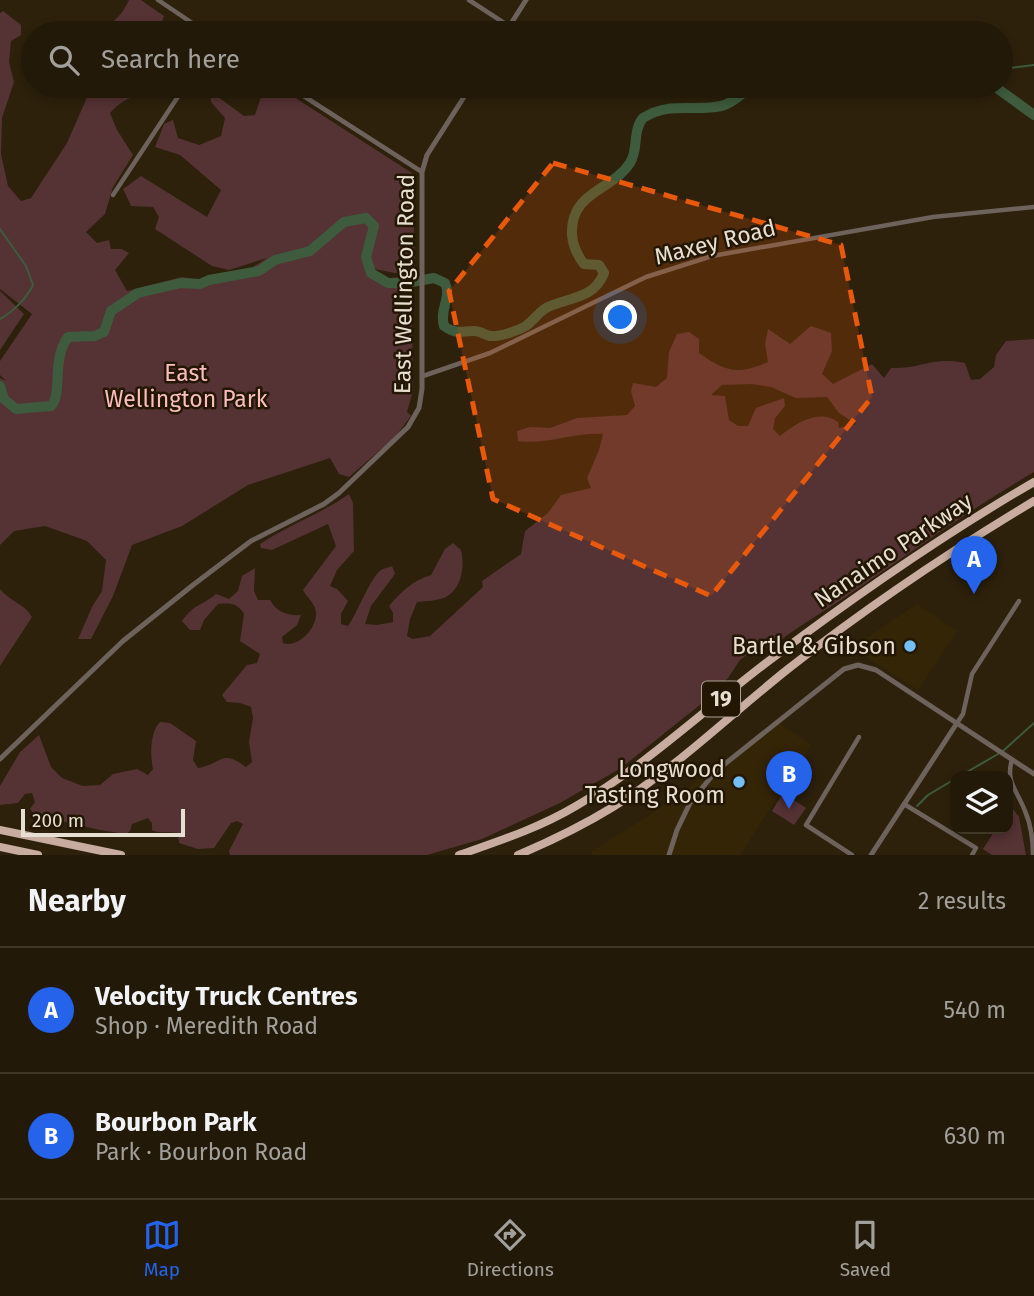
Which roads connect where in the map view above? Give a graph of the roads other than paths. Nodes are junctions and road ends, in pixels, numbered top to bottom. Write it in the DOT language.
graph roads {
  1 [pos="158,0"];
  2 [pos="469,0"];
  3 [pos="526,0"];
  4 [pos="189,21"];
  5 [pos="501,21"];
  6 [pos="512,21"];
  7 [pos="177,98"];
  8 [pos="307,98"];
  9 [pos="463,98"];
  10 [pos="422,172"];
  11 [pos="113,195"];
  12 [pos="1034,206"];
  13 [pos="423,376"];
  14 [pos="1034,479"];
  15 [pos="1034,501"];
  16 [pos="1034,507"];
  17 [pos="970,541"];
  18 [pos="1019,601"];
  19 [pos="957,723"];
  20 [pos="859,737"];
  21 [pos="0,759"];
  22 [pos="1012,759"];
  23 [pos="1034,774"];
  24 [pos="904,804"];
  25 [pos="0,830"];
  26 [pos="0,847"];
  27 [pos="38,855"];
  28 [pos="121,855"];
  29 [pos="459,855"];
  30 [pos="518,855"];
  31 [pos="669,855"];
  32 [pos="852,855"];
  33 [pos="871,855"];
  34 [pos="972,855"];
  35 [pos="1032,855"];
  1 -- 4 [label="street"];
  2 -- 5 [label="street"];
  3 -- 6 [label="street"];
  7 -- 11 [label="street"];
  8 -- 10 [label="street"];
  9 -- 10 [label="street, East Wellington Road"];
  10 -- 13 [label="street, East Wellington Road"];
  12 -- 13 [label="street, Maxey Road"];
  13 -- 21 [label="street, East Wellington Road"];
  14 -- 29 [label="highway, Nanaimo Parkway / 19"];
  15 -- 17 [label="highway, Nanaimo Parkway / 19"];
  16 -- 17 [label="highway"];
  17 -- 30 [label="highway, Nanaimo Parkway / 19"];
  18 -- 19 [label="street"];
  19 -- 22 [label="street"];
  19 -- 24 [label="street"];
  19 -- 31 [label="street"];
  20 -- 32 [label="street"];
  22 -- 23 [label="street"];
  22 -- 35 [label="street"];
  24 -- 33 [label="street"];
  24 -- 34 [label="street"];
  25 -- 28 [label="highway"];
  26 -- 27 [label="highway"];
}
